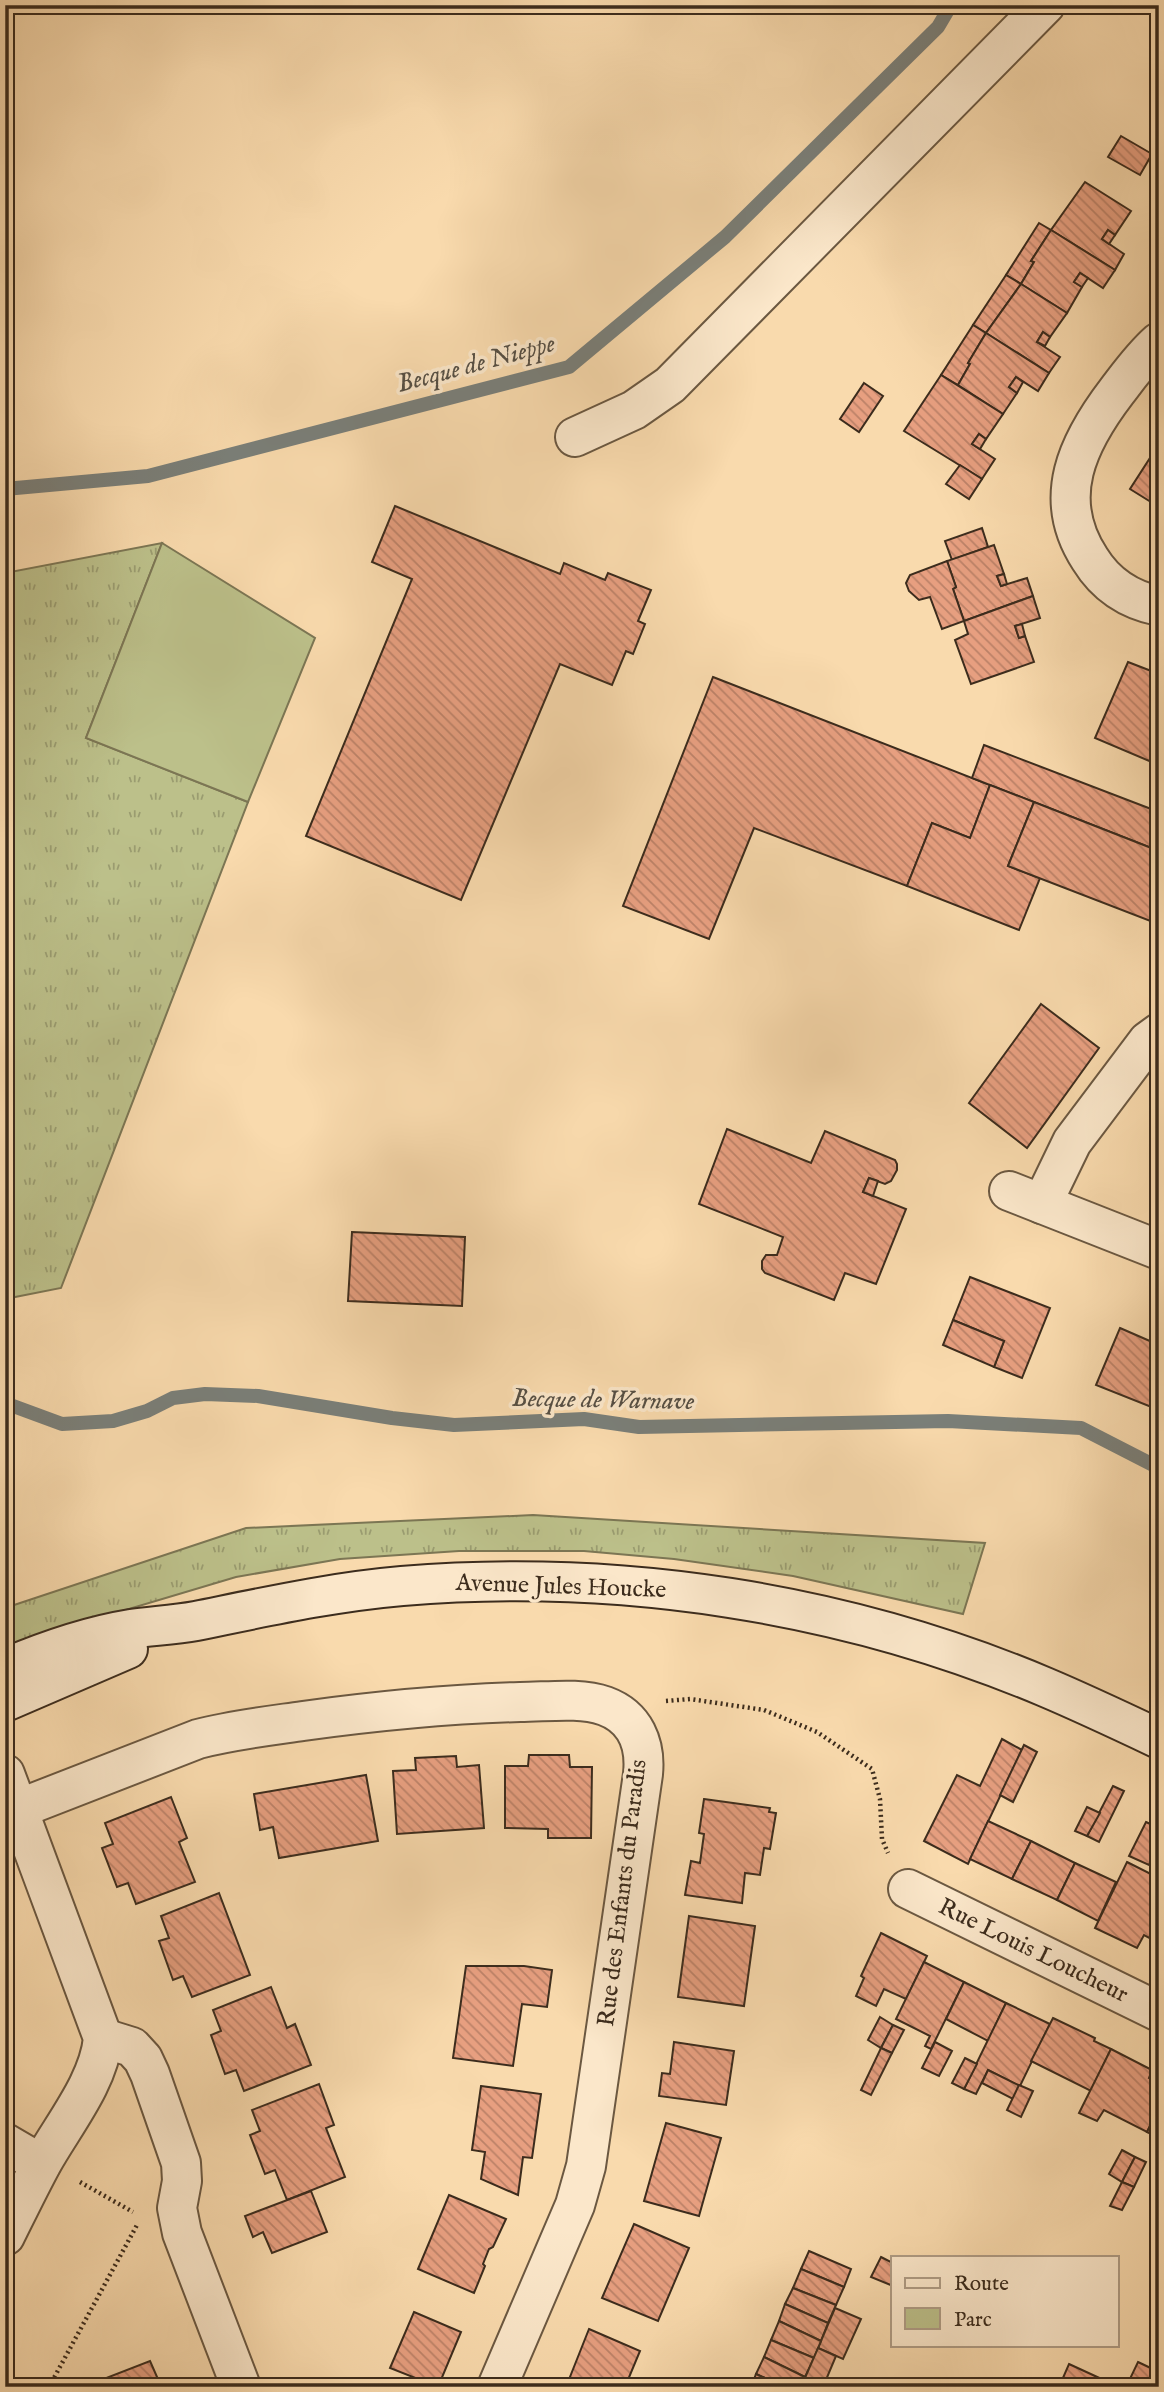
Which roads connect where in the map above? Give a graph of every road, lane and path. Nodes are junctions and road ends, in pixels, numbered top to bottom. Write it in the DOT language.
graph roads {
  1 [pos="1045,5"];
  2 [pos="1159,342"];
  3 [pos="575,437"];
  4 [pos="1159,606"];
  5 [pos="1159,1033"];
  6 [pos="1159,1250"];
  7 [pos="194,1621"];
  8 [pos="5,1668"];
  9 [pos="5,1702"];
  10 [pos="617,1711"];
  11 [pos="1159,1740"];
  12 [pos="5,1773"];
  13 [pos="18,1809"];
  14 [pos="902,1874"];
  15 [pos="1159,2012"];
  16 [pos="103,2038"];
  17 [pos="5,2143"];
  18 [pos="57,2171"];
  19 [pos="5,2236"];
  20 [pos="49,2387"];
  21 [pos="241,2387"];
  22 [pos="497,2387"];
  1 -- 3 [label="street"];
  2 -- 4 [label="street"];
  5 -- 6 [label="street"];
  7 -- 8 [label="street, Avenue Jules Houcke"];
  7 -- 9 [label="street, Avenue Jules Houcke"];
  7 -- 11 [label="street, Avenue Jules Houcke"];
  10 -- 13 [label="street"];
  10 -- 14 [label="path"];
  10 -- 22 [label="street, Rue des Enfants du Paradis"];
  12 -- 13 [label="street"];
  13 -- 16 [label="street"];
  14 -- 15 [label="street, Rue Louis Loucheur"];
  16 -- 18 [label="street"];
  16 -- 21 [label="street"];
  17 -- 18 [label="street"];
  18 -- 19 [label="street"];
  18 -- 20 [label="path"];
}
